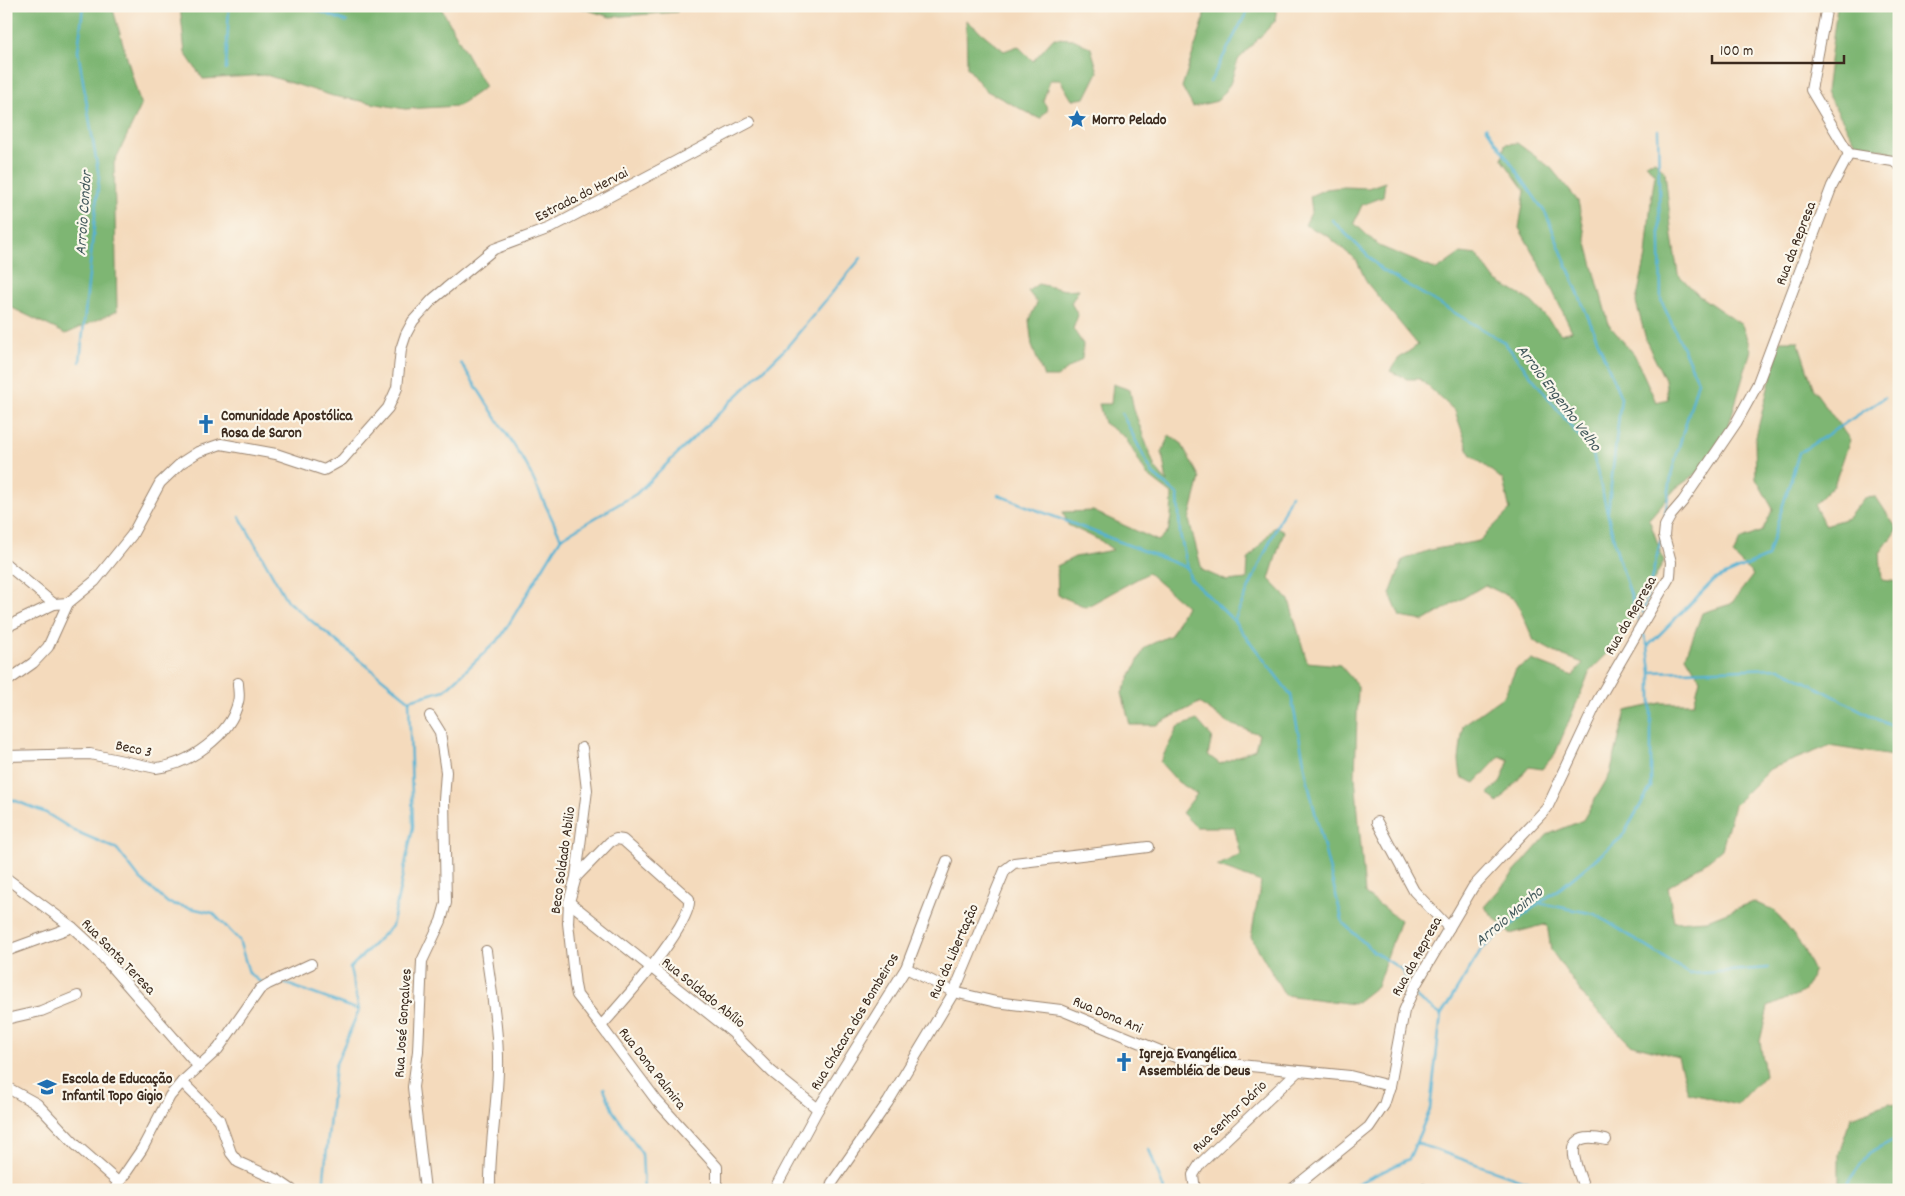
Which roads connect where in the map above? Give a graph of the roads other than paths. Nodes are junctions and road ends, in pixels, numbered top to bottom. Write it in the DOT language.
graph roads {
  1 [pos="1827,6"];
  2 [pos="750,122"];
  3 [pos="1849,154"];
  4 [pos="1899,166"];
  5 [pos="6,564"];
  6 [pos="68,603"];
  7 [pos="54,604"];
  8 [pos="6,627"];
  9 [pos="6,682"];
  10 [pos="238,683"];
  11 [pos="430,716"];
  12 [pos="582,748"];
  13 [pos="6,756"];
  14 [pos="1377,822"];
  15 [pos="1148,847"];
  16 [pos="947,861"];
  17 [pos="576,877"];
  18 [pos="6,878"];
  19 [pos="569,902"];
  20 [pos="72,927"];
  21 [pos="1449,928"];
  22 [pos="6,951"];
  23 [pos="486,951"];
  24 [pos="311,964"];
  25 [pos="650,968"];
  26 [pos="906,968"];
  27 [pos="954,992"];
  28 [pos="78,996"];
  29 [pos="6,1019"];
  30 [pos="602,1026"];
  31 [pos="199,1067"];
  32 [pos="1298,1071"];
  33 [pos="182,1082"];
  34 [pos="1390,1086"];
  35 [pos="6,1087"];
  36 [pos="818,1109"];
  37 [pos="1606,1140"];
  38 [pos="6,1186"];
  39 [pos="116,1186"];
  40 [pos="10,1190"];
  41 [pos="292,1190"];
  42 [pos="425,1190"];
  43 [pos="490,1190"];
  44 [pos="717,1190"];
  45 [pos="774,1190"];
  46 [pos="830,1190"];
  47 [pos="1195,1190"];
  48 [pos="1291,1190"];
  49 [pos="1585,1190"];
  1 -- 3 [label="street"];
  2 -- 6 [label="street, Estrada do Hervai"];
  3 -- 4 [label="street"];
  3 -- 21 [label="street, Rua da Represa"];
  5 -- 7 [label="street"];
  6 -- 7 [label="street"];
  6 -- 9 [label="street"];
  7 -- 8 [label="street"];
  10 -- 13 [label="street, Beco 3"];
  11 -- 42 [label="street, Rua José Gonçalves"];
  12 -- 17 [label="street, Beco Soldado Abilio"];
  14 -- 21 [label="street"];
  15 -- 27 [label="street, Rua da Libertação"];
  16 -- 26 [label="street, Rua Chácara dos Bombeiros"];
  17 -- 19 [label="street, Beco Soldado Abilio"];
  17 -- 25 [label="street, Rua Dona Palmira"];
  18 -- 20 [label="street, Rua Santa Teresa"];
  19 -- 25 [label="street, Rua Soldado Abílio"];
  19 -- 30 [label="street, Beco Soldado Abilio"];
  20 -- 22 [label="street"];
  20 -- 31 [label="street, Rua Santa Teresa"];
  21 -- 34 [label="street, Rua da Represa"];
  23 -- 43 [label="street"];
  24 -- 31 [label="street"];
  25 -- 30 [label="street, Rua Dona Palmira"];
  25 -- 36 [label="street, Rua Soldado Abílio"];
  26 -- 27 [label="street, Rua Dona Ani"];
  26 -- 36 [label="street, Rua Chácara dos Bombeiros"];
  27 -- 32 [label="street, Rua Dona Ani"];
  27 -- 46 [label="street, Rua da Libertação"];
  28 -- 29 [label="street"];
  30 -- 44 [label="street, Rua Dona Palmira"];
  31 -- 33 [label="street"];
  32 -- 34 [label="street, Rua Dona Ani"];
  32 -- 47 [label="street, Rua Senhor Dário"];
  33 -- 39 [label="street"];
  33 -- 41 [label="street"];
  34 -- 48 [label="street, Rua da Represa"];
  35 -- 39 [label="street"];
  36 -- 45 [label="street, Rua Chácara dos Bombeiros"];
  37 -- 49 [label="street"];
  38 -- 40 [label="street"];
}
